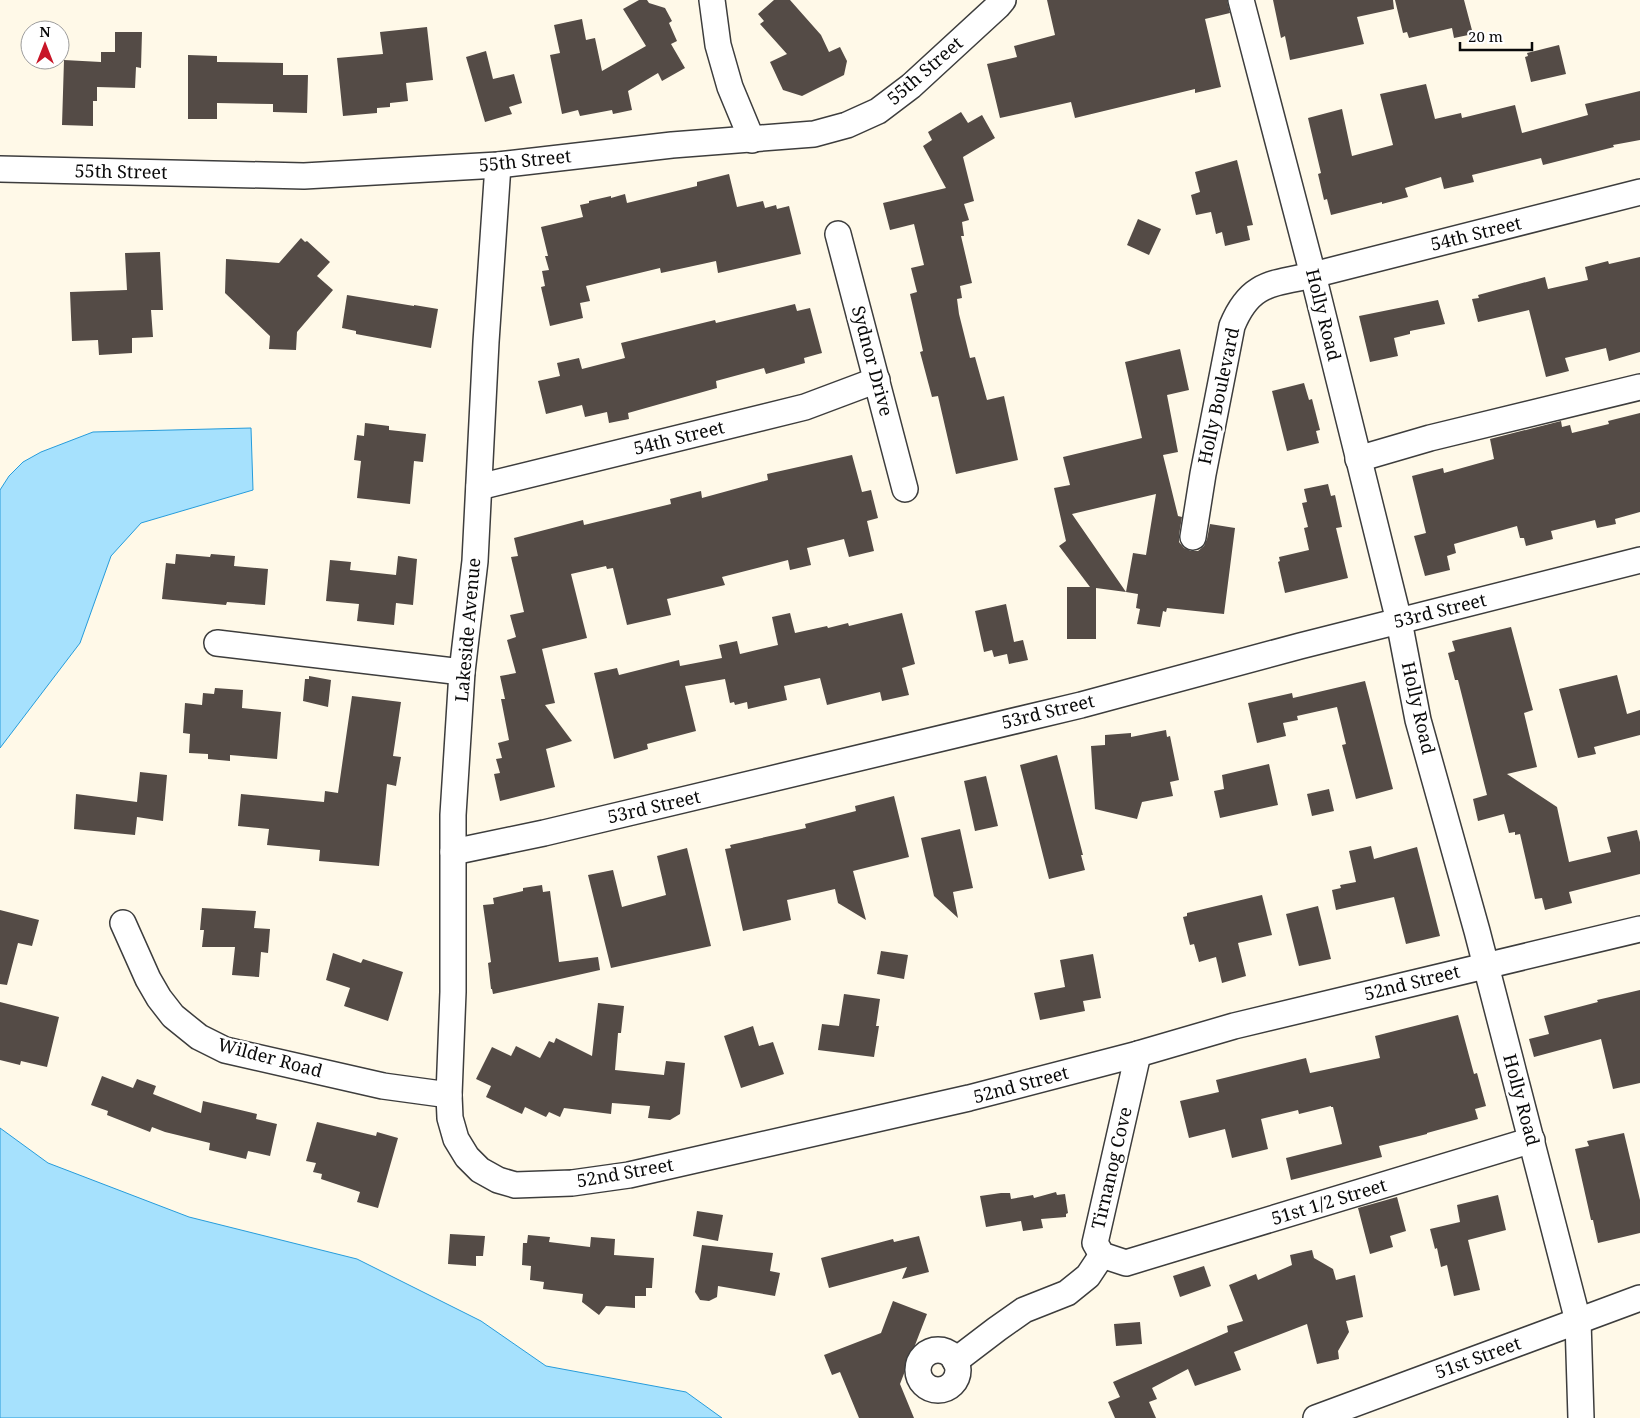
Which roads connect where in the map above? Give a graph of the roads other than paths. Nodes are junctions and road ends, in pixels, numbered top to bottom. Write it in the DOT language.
graph roads {
  1 [pos="712,0"];
  2 [pos="1003,0"];
  3 [pos="1241,0"];
  4 [pos="752,140"];
  5 [pos="498,166"];
  6 [pos="0,170"];
  7 [pos="1640,192"];
  8 [pos="838,234"];
  9 [pos="1313,275"];
  10 [pos="877,380"];
  11 [pos="1640,386"];
  12 [pos="1358,459"];
  13 [pos="479,487"];
  14 [pos="905,489"];
  15 [pos="1193,537"];
  16 [pos="1640,560"];
  17 [pos="1399,621"];
  18 [pos="217,643"];
  19 [pos="462,672"];
  20 [pos="453,852"];
  21 [pos="123,923"];
  22 [pos="1640,929"];
  23 [pos="1485,965"];
  24 [pos="1138,1054"];
  25 [pos="449,1095"];
  26 [pos="1532,1140"];
  27 [pos="1102,1255"];
  28 [pos="1126,1263"];
  29 [pos="1640,1298"];
  30 [pos="1578,1321"];
  31 [pos="955,1361"];
  32 [pos="1316,1418"];
  33 [pos="1581,1418"];
  1 -- 4 [label="street"];
  2 -- 4 [label="street, 55th Street"];
  3 -- 9 [label="street, Holly Road"];
  4 -- 5 [label="street, 55th Street"];
  5 -- 6 [label="street, 55th Street"];
  5 -- 13 [label="street, Lakeside Avenue"];
  7 -- 9 [label="street, 54th Street"];
  8 -- 10 [label="street, Sydnor Drive"];
  9 -- 12 [label="street, Holly Road"];
  9 -- 15 [label="street, Holly Boulevard"];
  10 -- 13 [label="street, 54th Street"];
  10 -- 14 [label="street, Sydnor Drive"];
  11 -- 12 [label="street"];
  12 -- 17 [label="street, Holly Road"];
  13 -- 19 [label="street, Lakeside Avenue"];
  16 -- 17 [label="street, 53rd Street"];
  17 -- 20 [label="street, 53rd Street"];
  17 -- 23 [label="street, Holly Road"];
  18 -- 19 [label="street"];
  19 -- 20 [label="street, Lakeside Avenue"];
  20 -- 25 [label="street, Lakeside Avenue"];
  21 -- 25 [label="street, Wilder Road"];
  22 -- 23 [label="street, 52nd Street"];
  23 -- 24 [label="street, 52nd Street"];
  23 -- 26 [label="street, Holly Road"];
  24 -- 25 [label="street, 52nd Street"];
  24 -- 27 [label="street, Tirnanog Cove"];
  26 -- 28 [label="street, 51st 1/2 Street"];
  26 -- 30 [label="street, Holly Road"];
  27 -- 28 [label="street, Tirnanog Cove"];
  27 -- 31 [label="street"];
  29 -- 30 [label="street, 51st Street"];
  30 -- 32 [label="street, 51st Street"];
  30 -- 33 [label="street, Holly Road"];
}
